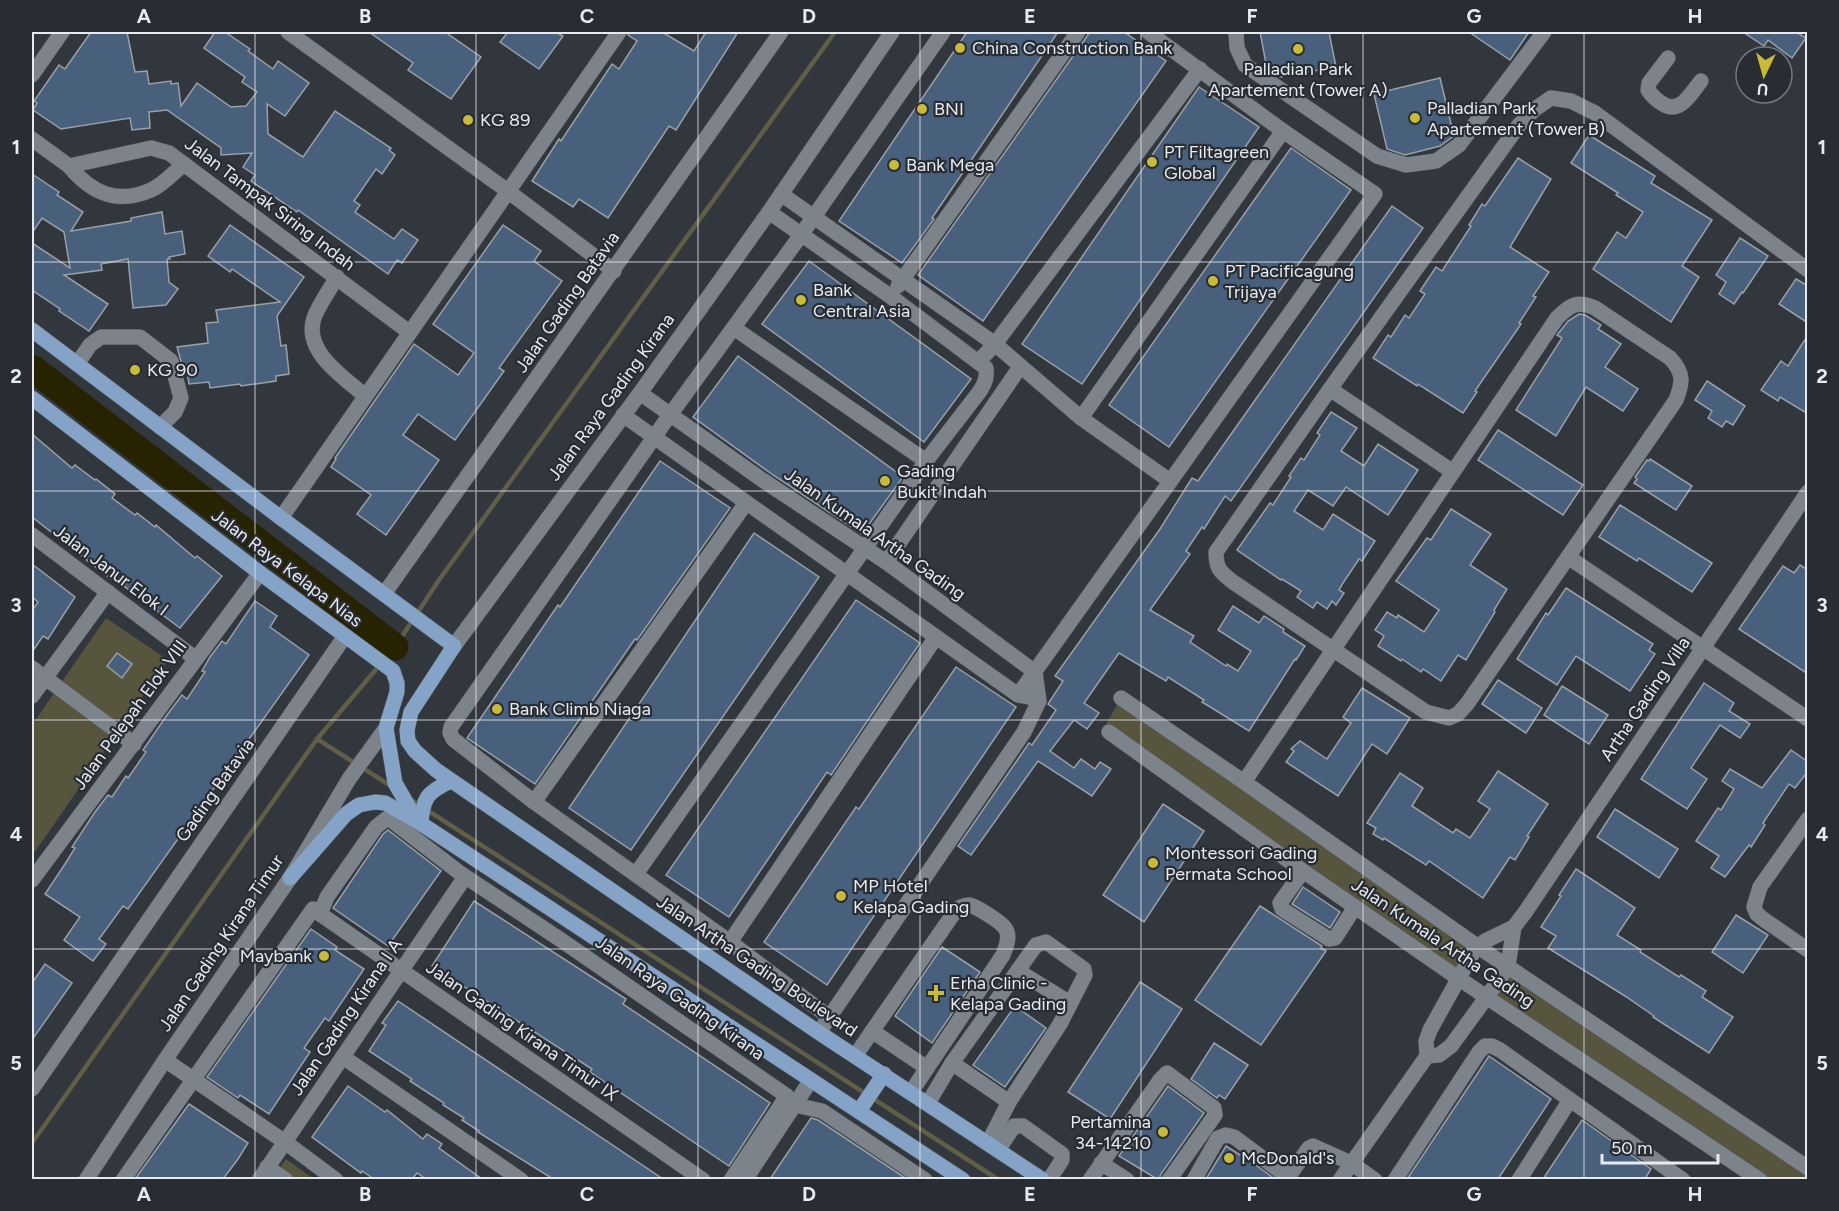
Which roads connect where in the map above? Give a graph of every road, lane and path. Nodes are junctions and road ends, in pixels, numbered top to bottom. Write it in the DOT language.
graph roads {
  1 [pos="62,32"];
  2 [pos="288,32"];
  3 [pos="619,32"];
  4 [pos="781,32"];
  5 [pos="892,32"];
  6 [pos="943,32"];
  7 [pos="1078,32"];
  8 [pos="1148,32"];
  9 [pos="1236,32"];
  10 [pos="1544,32"];
  11 [pos="1668,58"];
  12 [pos="1200,69"];
  13 [pos="32,75"];
  14 [pos="1701,81"];
  15 [pos="1283,131"];
  16 [pos="32,139"];
  17 [pos="184,164"];
  18 [pos="69,166"];
  19 [pos="509,192"];
  20 [pos="781,194"];
  21 [pos="769,212"];
  22 [pos="814,216"];
  23 [pos="801,235"];
  24 [pos="1808,270"];
  25 [pos="614,271"];
  26 [pos="337,277"];
  27 [pos="904,279"];
  28 [pos="890,296"];
  29 [pos="734,328"];
  30 [pos="32,330"];
  31 [pos="410,332"];
  32 [pos="995,344"];
  33 [pos="978,362"];
  34 [pos="77,364"];
  35 [pos="1020,367"];
  36 [pos="1330,389"];
  37 [pos="640,393"];
  38 [pos="365,396"];
  39 [pos="32,398"];
  40 [pos="623,415"];
  41 [pos="670,415"];
  42 [pos="1081,418"];
  43 [pos="160,427"];
  44 [pos="654,438"];
  45 [pos="926,461"];
  46 [pos="1453,472"];
  47 [pos="1170,481"];
  48 [pos="1808,492"];
  49 [pos="746,503"];
  50 [pos="281,518"];
  51 [pos="32,535"];
  52 [pos="863,549"];
  53 [pos="1568,557"];
  54 [pos="885,562"];
  55 [pos="260,573"];
  56 [pos="846,574"];
  57 [pos="108,592"];
  58 [pos="388,596"];
  59 [pos="936,637"];
  60 [pos="349,639"];
  61 [pos="454,646"];
  62 [pos="1703,648"];
  63 [pos="1333,649"];
  64 [pos="196,659"];
  65 [pos="32,668"];
  66 [pos="1035,672"];
  67 [pos="45,679"];
  68 [pos="1018,695"];
  69 [pos="32,696"];
  70 [pos="1121,698"];
  71 [pos="1039,701"];
  72 [pos="1808,719"];
  73 [pos="386,728"];
  74 [pos="1109,732"];
  75 [pos="134,744"];
  76 [pos="1244,782"];
  77 [pos="447,783"];
  78 [pos="534,802"];
  79 [pos="414,811"];
  80 [pos="1808,819"];
  81 [pos="477,860"];
  82 [pos="1304,871"];
  83 [pos="636,874"];
  84 [pos="465,877"];
  85 [pos="290,878"];
  86 [pos="32,880"];
  87 [pos="1355,907"];
  88 [pos="316,911"];
  89 [pos="1514,927"];
  90 [pos="730,942"];
  91 [pos="1477,946"];
  92 [pos="1808,950"];
  93 [pos="1508,966"];
  94 [pos="1018,970"];
  95 [pos="401,971"];
  96 [pos="1458,978"];
  97 [pos="1486,996"];
  98 [pos="1070,1003"];
  99 [pos="829,1017"];
  100 [pos="872,1031"];
  101 [pos="818,1032"];
  102 [pos="855,1056"];
  103 [pos="1427,1056"];
  104 [pos="343,1057"];
  105 [pos="165,1060"];
  106 [pos="952,1063"];
  107 [pos="927,1068"];
  108 [pos="881,1079"];
  109 [pos="192,1080"];
  110 [pos="811,1080"];
  111 [pos="32,1089"];
  112 [pos="911,1092"];
  113 [pos="1570,1100"];
  114 [pos="1009,1102"];
  115 [pos="928,1103"];
  116 [pos="795,1105"];
  117 [pos="862,1107"];
  118 [pos="285,1142"];
  119 [pos="993,1146"];
  120 [pos="1101,1163"];
  121 [pos="1351,1163"];
  122 [pos="1808,1168"];
  123 [pos="263,1173"];
  124 [pos="1673,1177"];
  125 [pos="1289,1178"];
  126 [pos="86,1179"];
  127 [pos="123,1179"];
  128 [pos="286,1179"];
  129 [pos="336,1179"];
  130 [pos="521,1179"];
  131 [pos="703,1179"];
  132 [pos="731,1179"];
  133 [pos="745,1179"];
  134 [pos="925,1179"];
  135 [pos="963,1179"];
  136 [pos="1043,1179"];
  137 [pos="1049,1179"];
  138 [pos="1090,1179"];
  139 [pos="1127,1179"];
  140 [pos="1169,1179"];
  141 [pos="1194,1179"];
  142 [pos="1340,1179"];
  143 [pos="1375,1179"];
  144 [pos="1395,1179"];
  145 [pos="1519,1179"];
  146 [pos="1760,1179"];
  1 -- 13 [label="street"];
  2 -- 19 [label="street"];
  3 -- 19 [label="street"];
  4 -- 25 [label="street, Jalan Gading Batavia"];
  5 -- 20 [label="street, Jalan Raya Gading Kirana"];
  6 -- 22 [label="street"];
  7 -- 27 [label="street"];
  8 -- 12 [label="street"];
  9 -- 10 [label="street"];
  11 -- 14 [label="street"];
  12 -- 15 [label="street"];
  12 -- 32 [label="street"];
  15 -- 42 [label="street"];
  15 -- 47 [label="street"];
  16 -- 18 [label="street"];
  17 -- 18 [label="street, Jalan Tampak Siring Indah"];
  17 -- 18 [label="street"];
  17 -- 26 [label="street, Jalan Tampak Siring Indah"];
  19 -- 25 [label="street"];
  19 -- 31 [label="street"];
  20 -- 21 [label="street, Jalan Raya Gading Kirana"];
  20 -- 22 [label="street"];
  21 -- 23 [label="street"];
  21 -- 37 [label="street, Jalan Raya Gading Kirana"];
  22 -- 23 [label="street"];
  22 -- 27 [label="street"];
  23 -- 28 [label="street"];
  23 -- 29 [label="street"];
  24 -- 36 [label="street"];
  25 -- 58 [label="street, Jalan Gading Batavia"];
  26 -- 31 [label="street, Jalan Tampak Siring Indah"];
  26 -- 38 [label="street"];
  27 -- 28 [label="street"];
  27 -- 32 [label="street"];
  28 -- 33 [label="street"];
  29 -- 41 [label="street"];
  29 -- 45 [label="street"];
  30 -- 34 [label="main road, Jalan Raya Kelapa Nias"];
  31 -- 38 [label="street"];
  32 -- 33 [label="street"];
  32 -- 35 [label="street"];
  33 -- 45 [label="street"];
  34 -- 43 [label="main road, Jalan Raya Kelapa Nias"];
  34 -- 43 [label="street"];
  35 -- 42 [label="street"];
  35 -- 54 [label="street"];
  36 -- 46 [label="street"];
  36 -- 63 [label="street"];
  37 -- 40 [label="street, Jalan Raya Gading Kirana"];
  37 -- 41 [label="street, Jalan Kumala Artha Gading"];
  38 -- 50 [label="street"];
  39 -- 55 [label="main road, Jalan Raya Kelapa Nias"];
  40 -- 44 [label="street"];
  40 -- 61 [label="street, Jalan Raya Gading Kirana"];
  41 -- 44 [label="street"];
  41 -- 52 [label="street, Jalan Kumala Artha Gading"];
  42 -- 47 [label="street"];
  43 -- 50 [label="main road, Jalan Raya Kelapa Nias"];
  44 -- 49 [label="street"];
  44 -- 78 [label="street"];
  45 -- 52 [label="street"];
  46 -- 53 [label="street"];
  46 -- 63 [label="street"];
  47 -- 66 [label="street"];
  48 -- 62 [label="street, Artha Gading Villa"];
  49 -- 56 [label="street"];
  49 -- 78 [label="street"];
  50 -- 58 [label="main road, Jalan Raya Kelapa Nias"];
  51 -- 57 [label="street, Jalan Janur Elok I"];
  52 -- 54 [label="street, Jalan Kumala Artha Gading"];
  52 -- 56 [label="street"];
  53 -- 62 [label="street"];
  53 -- 63 [label="street"];
  54 -- 66 [label="street, Jalan Kumala Artha Gading"];
  55 -- 60 [label="main road, Jalan Raya Kelapa Nias"];
  55 -- 64 [label="street, Jalan Pelepah Elok VIII"];
  56 -- 59 [label="street"];
  56 -- 83 [label="street"];
  57 -- 64 [label="street, Jalan Janur Elok I"];
  57 -- 67 [label="street"];
  58 -- 61 [label="main road, Jalan Raya Kelapa Nias"];
  59 -- 68 [label="street"];
  59 -- 90 [label="street"];
  60 -- 73 [label="main road, Jalan Raya Kelapa Nias"];
  60 -- 111 [label="street, Gading Batavia"];
  61 -- 77 [label="main road, Jalan Raya Gading Kirana"];
  62 -- 72 [label="street"];
  62 -- 89 [label="street, Artha Gading Villa"];
  63 -- 76 [label="street"];
  64 -- 75 [label="street, Jalan Pelepah Elok VIII"];
  65 -- 67 [label="street"];
  66 -- 68 [label="street"];
  66 -- 71 [label="street"];
  67 -- 69 [label="street"];
  67 -- 75 [label="street"];
  68 -- 71 [label="street"];
  70 -- 76 [label="street"];
  71 -- 99 [label="street"];
  73 -- 79 [label="main road, Jalan Raya Kelapa Nias"];
  73 -- 85 [label="street, Jalan Gading Kirana Timur"];
  74 -- 82 [label="street, Jalan Kumala Artha Gading"];
  75 -- 86 [label="street, Jalan Pelepah Elok VIII"];
  76 -- 91 [label="street"];
  77 -- 79 [label="main road"];
  77 -- 101 [label="main road, Jalan Artha Gading Boulevard"];
  78 -- 83 [label="street"];
  79 -- 81 [label="main road"];
  79 -- 85 [label="main road"];
  80 -- 92 [label="street"];
  81 -- 84 [label="street, Jalan Gading Kirana I A"];
  81 -- 110 [label="main road"];
  82 -- 87 [label="street, Jalan Kumala Artha Gading"];
  82 -- 87 [label="street"];
  83 -- 90 [label="street"];
  84 -- 88 [label="street"];
  84 -- 95 [label="street, Jalan Gading Kirana I A"];
  84 -- 132 [label="street, Jalan Raya Gading Kirana"];
  85 -- 105 [label="street, Jalan Gading Kirana Timur"];
  87 -- 96 [label="street, Jalan Kumala Artha Gading"];
  88 -- 95 [label="street, Jalan Gading Kirana Timur IX"];
  88 -- 109 [label="street"];
  89 -- 91 [label="street, Artha Gading Villa"];
  89 -- 93 [label="street, Artha Gading Villa"];
  90 -- 99 [label="street"];
  91 -- 93 [label="street"];
  91 -- 96 [label="street"];
  93 -- 97 [label="street"];
  93 -- 122 [label="street"];
  94 -- 98 [label="street"];
  94 -- 98 [label="street"];
  94 -- 106 [label="street"];
  95 -- 104 [label="street, Jalan Gading Kirana I A"];
  95 -- 131 [label="street, Jalan Gading Kirana Timur IX"];
  96 -- 97 [label="street, Jalan Kumala Artha Gading"];
  96 -- 103 [label="street"];
  97 -- 103 [label="street"];
  97 -- 146 [label="street, Jalan Kumala Artha Gading"];
  98 -- 114 [label="street"];
  99 -- 101 [label="street"];
  100 -- 102 [label="street"];
  100 -- 107 [label="street"];
  100 -- 107 [label="street"];
  101 -- 102 [label="main road, Jalan Artha Gading Boulevard"];
  102 -- 108 [label="main road, Jalan Artha Gading Boulevard"];
  103 -- 121 [label="street"];
  104 -- 118 [label="street, Jalan Gading Kirana I A"];
  104 -- 130 [label="street"];
  105 -- 109 [label="street"];
  105 -- 126 [label="street, Jalan Gading Kirana Timur"];
  106 -- 114 [label="street"];
  106 -- 115 [label="street"];
  107 -- 112 [label="street"];
  108 -- 112 [label="main road, Jalan Artha Gading Boulevard"];
  108 -- 117 [label="main road"];
  109 -- 118 [label="street"];
  109 -- 127 [label="street"];
  110 -- 116 [label="street"];
  110 -- 117 [label="main road"];
  112 -- 115 [label="main road, Jalan Artha Gading Boulevard"];
  113 -- 124 [label="street"];
  113 -- 144 [label="street"];
  113 -- 145 [label="street"];
  114 -- 119 [label="street"];
  115 -- 119 [label="main road, Jalan Artha Gading Boulevard"];
  116 -- 133 [label="street"];
  116 -- 134 [label="street"];
  117 -- 135 [label="main road"];
  118 -- 123 [label="street, Jalan Gading Kirana I A"];
  118 -- 129 [label="street"];
  119 -- 136 [label="main road, Jalan Artha Gading Boulevard"];
  119 -- 137 [label="street"];
  120 -- 138 [label="street"];
  120 -- 139 [label="street"];
  120 -- 140 [label="street"];
  121 -- 125 [label="street"];
  121 -- 142 [label="street"];
  121 -- 143 [label="street"];
  123 -- 128 [label="street"];
  125 -- 141 [label="street"];
}
